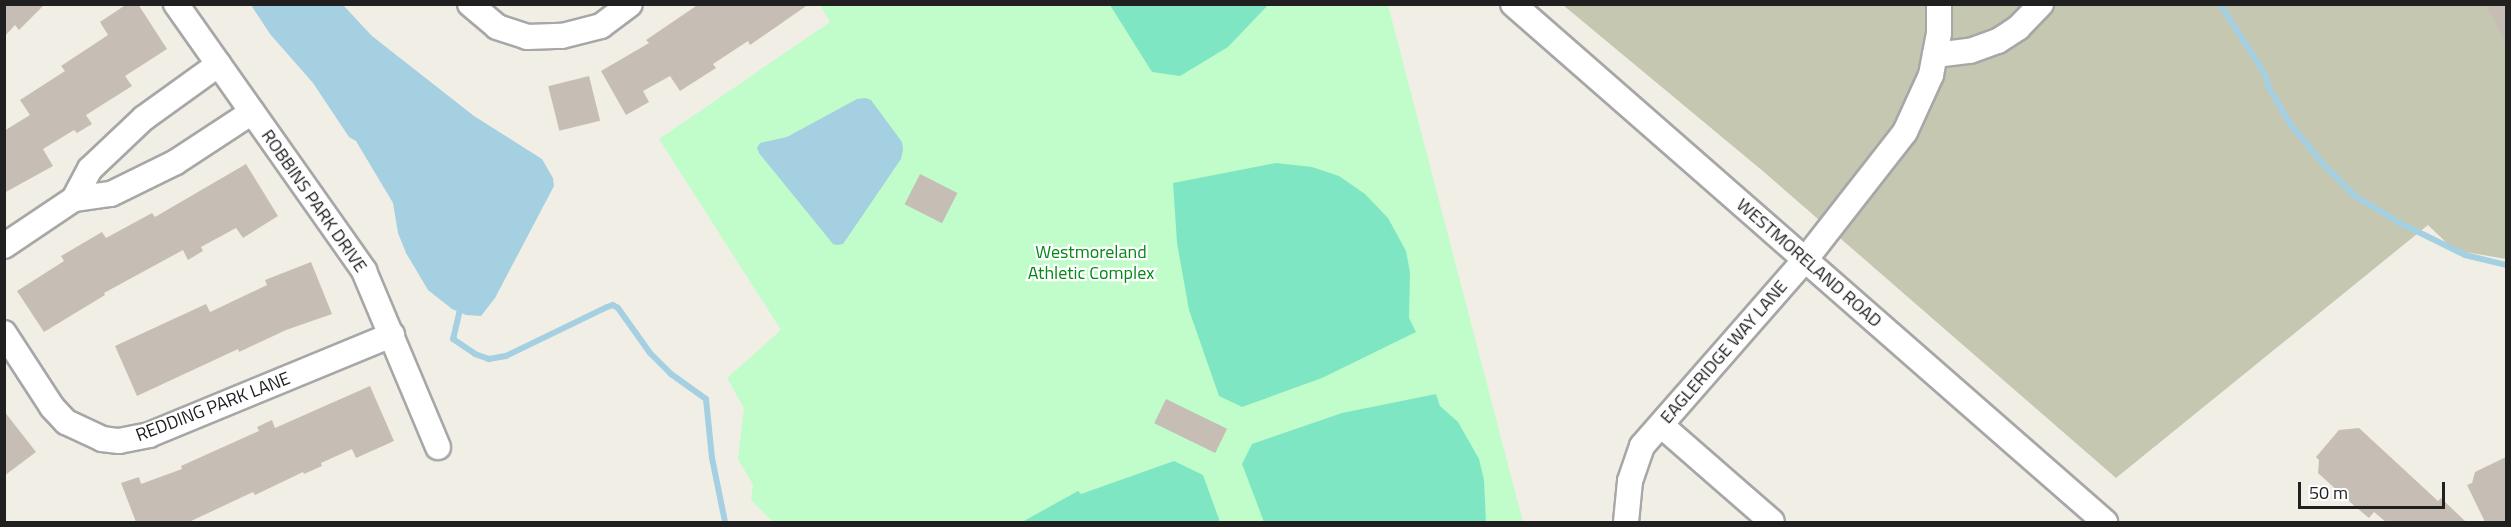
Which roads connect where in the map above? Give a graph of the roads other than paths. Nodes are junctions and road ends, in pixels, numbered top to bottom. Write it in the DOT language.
graph roads {
  1 [pos="176,4"];
  2 [pos="470,4"];
  3 [pos="630,4"];
  4 [pos="1513,4"];
  5 [pos="1939,4"];
  6 [pos="2041,4"];
  7 [pos="1935,55"];
  8 [pos="219,64"];
  9 [pos="252,112"];
  10 [pos="75,200"];
  11 [pos="4,246"];
  12 [pos="1805,260"];
  13 [pos="4,333"];
  14 [pos="392,335"];
  15 [pos="1661,425"];
  16 [pos="438,447"];
  17 [pos="1626,522"];
  18 [pos="1772,522"];
  19 [pos="2105,522"];
  1 -- 8 [label="street, ROBBINS PARK DRIVE"];
  2 -- 3 [label="street"];
  4 -- 12 [label="street, WESTMORELAND ROAD"];
  5 -- 7 [label="street, EAGLERIDGE WAY LANE"];
  6 -- 7 [label="street"];
  7 -- 12 [label="street, EAGLERIDGE WAY LANE"];
  8 -- 9 [label="street, ROBBINS PARK DRIVE"];
  8 -- 10 [label="street"];
  9 -- 10 [label="street"];
  9 -- 14 [label="street, ROBBINS PARK DRIVE"];
  10 -- 11 [label="street"];
  12 -- 15 [label="street, EAGLERIDGE WAY LANE"];
  12 -- 19 [label="street, WESTMORELAND ROAD"];
  13 -- 14 [label="street, REDDING PARK LANE"];
  14 -- 16 [label="street, ROBBINS PARK DRIVE"];
  15 -- 17 [label="street, EAGLERIDGE WAY LANE"];
  15 -- 18 [label="street"];
}
